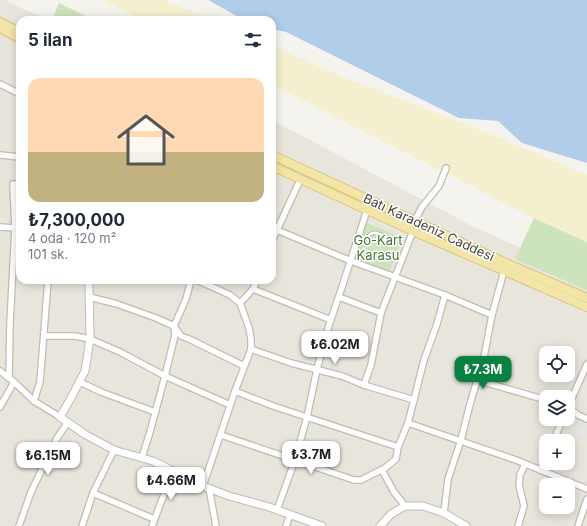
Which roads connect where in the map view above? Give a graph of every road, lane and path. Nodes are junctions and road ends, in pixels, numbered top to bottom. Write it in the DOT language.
graph roads {
  1 [pos="0,22"];
  2 [pos="0,28"];
  3 [pos="16,30"];
  4 [pos="16,37"];
  5 [pos="0,84"];
  6 [pos="16,92"];
  7 [pos="0,155"];
  8 [pos="16,157"];
  9 [pos="276,157"];
  10 [pos="276,168"];
  11 [pos="446,168"];
  12 [pos="300,180"];
  13 [pos="16,184"];
  14 [pos="367,210"];
  15 [pos="16,211"];
  16 [pos="415,220"];
  17 [pos="0,227"];
  18 [pos="16,229"];
  19 [pos="276,230"];
  20 [pos="413,231"];
  21 [pos="384,236"];
  22 [pos="367,238"];
  23 [pos="393,240"];
  24 [pos="386,242"];
  25 [pos="16,252"];
  26 [pos="350,261"];
  27 [pos="506,263"];
  28 [pos="504,272"];
  29 [pos="395,277"];
  30 [pos="48,284"];
  31 [pos="89,284"];
  32 [pos="190,284"];
  33 [pos="206,284"];
  34 [pos="255,284"];
  35 [pos="253,289"];
  36 [pos="445,295"];
  37 [pos="89,297"];
  38 [pos="339,297"];
  39 [pos="587,298"];
  40 [pos="240,303"];
  41 [pos="587,307"];
  42 [pos="381,313"];
  43 [pos="492,315"];
  44 [pos="331,320"];
  45 [pos="174,326"];
  46 [pos="44,336"];
  47 [pos="90,339"];
  48 [pos="251,349"];
  49 [pos="587,364"];
  50 [pos="244,366"];
  51 [pos="317,369"];
  52 [pos="0,371"];
  53 [pos="165,376"];
  54 [pos="12,380"];
  55 [pos="477,380"];
  56 [pos="80,382"];
  57 [pos="364,385"];
  58 [pos="235,391"];
  59 [pos="575,391"];
  60 [pos="539,398"];
  61 [pos="414,400"];
  62 [pos="34,401"];
  63 [pos="230,405"];
  64 [pos="0,407"];
  65 [pos="155,412"];
  66 [pos="575,413"];
  67 [pos="60,417"];
  68 [pos="307,417"];
  69 [pos="587,419"];
  70 [pos="68,422"];
  71 [pos="408,423"];
  72 [pos="220,434"];
  73 [pos="461,440"];
  74 [pos="398,447"];
  75 [pos="114,450"];
  76 [pos="142,457"];
  77 [pos="295,460"];
  78 [pos="525,464"];
  79 [pos="382,470"];
  80 [pos="539,470"];
  81 [pos="540,470"];
  82 [pos="173,471"];
  83 [pos="206,487"];
  84 [pos="587,489"];
  85 [pos="93,493"];
  86 [pos="587,499"];
  87 [pos="404,506"];
  88 [pos="277,510"];
  89 [pos="444,513"];
  90 [pos="290,515"];
  91 [pos="154,519"];
  92 [pos="456,523"];
  93 [pos="19,526"];
  94 [pos="82,526"];
  95 [pos="152,526"];
  96 [pos="216,526"];
  97 [pos="286,526"];
  98 [pos="322,526"];
  99 [pos="380,526"];
  100 [pos="466,526"];
  101 [pos="518,526"];
  102 [pos="578,526"];
  1 -- 3 [label="main road"];
  2 -- 4 [label="main road"];
  5 -- 6 [label="street"];
  7 -- 8 [label="street"];
  9 -- 16 [label="main road, Batı Karadeniz Caddesi"];
  10 -- 12 [label="main road, Batı Karadeniz Caddesi"];
  11 -- 16 [label="street"];
  12 -- 14 [label="main road, Batı Karadeniz Caddesi"];
  12 -- 19 [label="street"];
  13 -- 15 [label="street"];
  14 -- 20 [label="main road, Batı Karadeniz Caddesi"];
  14 -- 26 [label="street"];
  16 -- 27 [label="main road, Batı Karadeniz Caddesi"];
  17 -- 18 [label="street"];
  19 -- 26 [label="street"];
  20 -- 28 [label="main road, Batı Karadeniz Caddesi"];
  20 -- 29 [label="street"];
  21 -- 22 [label="lane"];
  21 -- 23 [label="lane"];
  21 -- 24 [label="lane"];
  25 -- 54 [label="street"];
  26 -- 29 [label="street"];
  26 -- 38 [label="street"];
  27 -- 28 [label="street"];
  27 -- 39 [label="main road, Batı Karadeniz Caddesi"];
  28 -- 41 [label="main road, Batı Karadeniz Caddesi"];
  28 -- 43 [label="street"];
  29 -- 36 [label="street"];
  29 -- 42 [label="street"];
  30 -- 46 [label="street"];
  31 -- 37 [label="street"];
  32 -- 45 [label="street"];
  33 -- 40 [label="street"];
  34 -- 35 [label="street"];
  35 -- 40 [label="street"];
  35 -- 44 [label="street"];
  36 -- 43 [label="street"];
  36 -- 61 [label="street"];
  37 -- 45 [label="street"];
  37 -- 47 [label="street"];
  38 -- 42 [label="street"];
  38 -- 44 [label="street"];
  40 -- 48 [label="street"];
  42 -- 57 [label="street"];
  43 -- 55 [label="street"];
  44 -- 51 [label="street"];
  45 -- 50 [label="street"];
  45 -- 53 [label="street"];
  46 -- 47 [label="street"];
  46 -- 62 [label="street"];
  47 -- 53 [label="street"];
  47 -- 56 [label="street"];
  48 -- 50 [label="street"];
  48 -- 51 [label="street"];
  49 -- 59 [label="street"];
  50 -- 58 [label="street"];
  51 -- 57 [label="street"];
  51 -- 68 [label="street"];
  52 -- 54 [label="street"];
  53 -- 63 [label="street"];
  53 -- 65 [label="street"];
  54 -- 62 [label="street"];
  54 -- 64 [label="street"];
  55 -- 60 [label="street"];
  55 -- 73 [label="street"];
  56 -- 65 [label="street"];
  56 -- 67 [label="street"];
  57 -- 61 [label="street"];
  58 -- 63 [label="street"];
  58 -- 68 [label="street"];
  61 -- 71 [label="street"];
  62 -- 67 [label="street"];
  63 -- 72 [label="street"];
  65 -- 76 [label="street"];
  66 -- 69 [label="street"];
  67 -- 70 [label="street"];
  68 -- 74 [label="street"];
  68 -- 77 [label="street"];
  70 -- 75 [label="street"];
  70 -- 93 [label="street"];
  71 -- 73 [label="street"];
  71 -- 74 [label="street"];
  72 -- 77 [label="street"];
  72 -- 83 [label="street"];
  73 -- 78 [label="street"];
  73 -- 89 [label="street"];
  74 -- 79 [label="street"];
  75 -- 76 [label="street"];
  75 -- 85 [label="street"];
  76 -- 82 [label="street"];
  77 -- 79 [label="street"];
  77 -- 88 [label="street"];
  78 -- 80 [label="street"];
  78 -- 101 [label="street"];
  79 -- 87 [label="street"];
  81 -- 84 [label="street"];
  82 -- 83 [label="street"];
  82 -- 91 [label="street"];
  83 -- 88 [label="street"];
  83 -- 96 [label="street"];
  85 -- 91 [label="street"];
  85 -- 94 [label="street"];
  86 -- 102 [label="street"];
  87 -- 89 [label="street"];
  87 -- 99 [label="street"];
  88 -- 90 [label="street"];
  89 -- 92 [label="street"];
  90 -- 97 [label="street"];
  90 -- 98 [label="street"];
  91 -- 95 [label="street"];
  92 -- 100 [label="street"];
}
